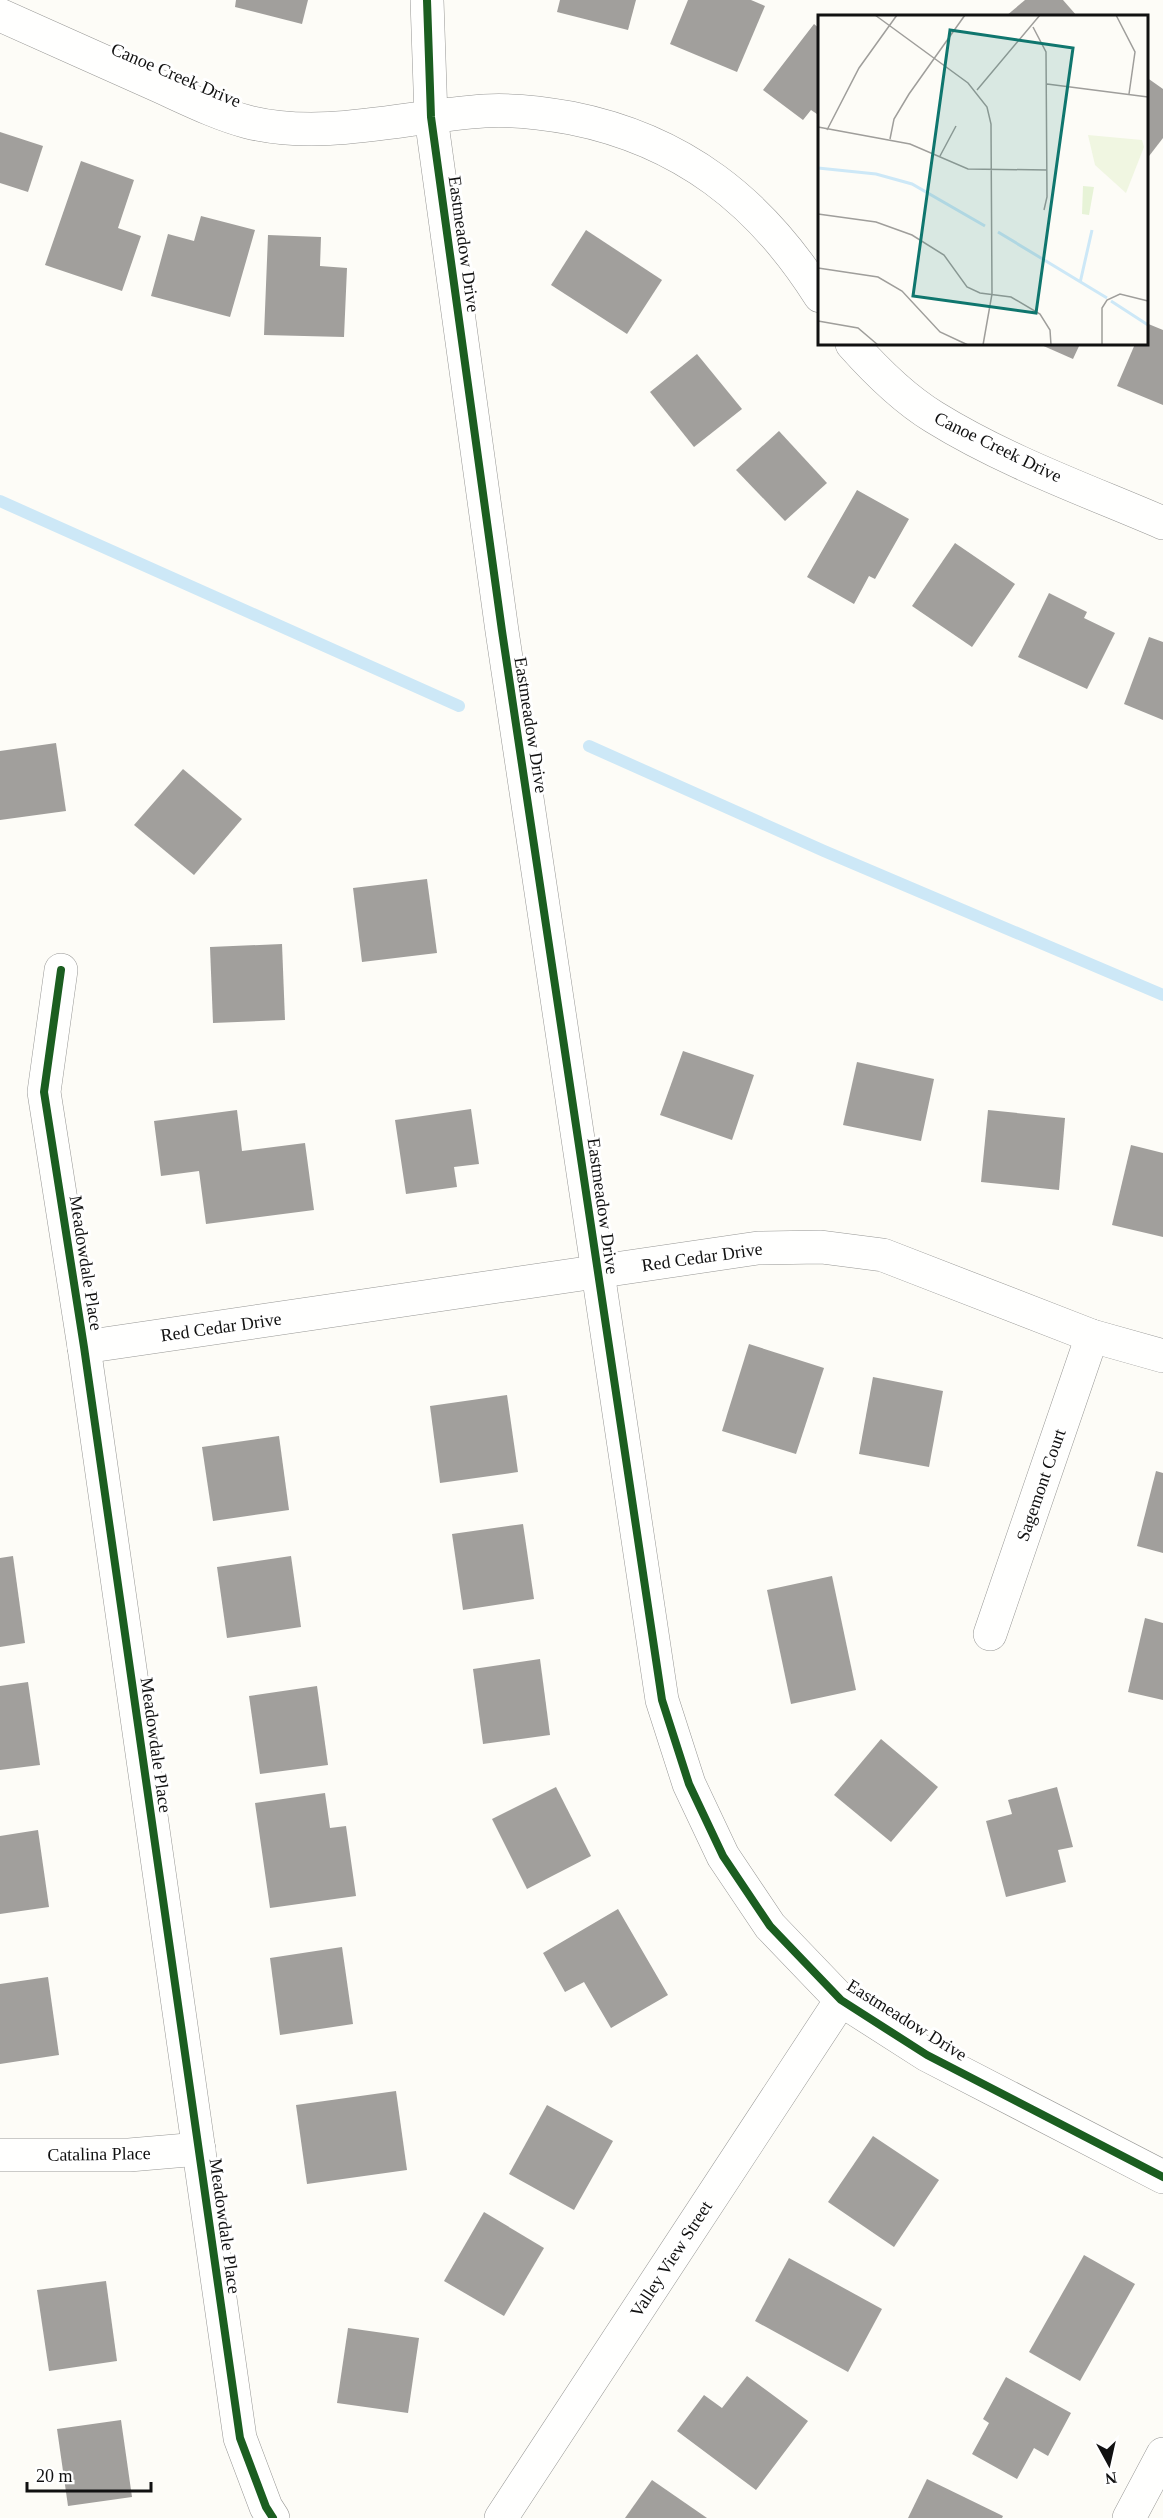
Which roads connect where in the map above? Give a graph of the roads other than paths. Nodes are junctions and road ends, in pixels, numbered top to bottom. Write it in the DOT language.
graph roads {
  1 [pos="427,0"];
  2 [pos="0,15"];
  3 [pos="431,117"];
  4 [pos="818,295"];
  5 [pos="853,345"];
  6 [pos="1163,523"];
  7 [pos="61,970"];
  8 [pos="597,1272"];
  9 [pos="1092,1336"];
  10 [pos="84,1347"];
  11 [pos="1163,1356"];
  12 [pos="990,1634"];
  13 [pos="841,2000"];
  14 [pos="199,2149"];
  15 [pos="0,2155"];
  16 [pos="1163,2177"];
  17 [pos="1163,2454"];
  18 [pos="273,2518"];
  19 [pos="501,2518"];
  20 [pos="1129,2518"];
  1 -- 3 [label="street, Eastmeadow Drive"];
  2 -- 3 [label="street, Canoe Creek Drive"];
  3 -- 4 [label="street, Canoe Creek Drive"];
  3 -- 8 [label="street, Eastmeadow Drive"];
  5 -- 6 [label="street, Canoe Creek Drive"];
  7 -- 10 [label="street, Meadowdale Place"];
  8 -- 9 [label="street, Red Cedar Drive"];
  8 -- 10 [label="street, Red Cedar Drive"];
  8 -- 13 [label="street, Eastmeadow Drive"];
  9 -- 11 [label="street, Red Cedar Drive"];
  9 -- 12 [label="street, Sagemont Court"];
  10 -- 14 [label="street, Meadowdale Place"];
  13 -- 16 [label="street, Eastmeadow Drive"];
  13 -- 19 [label="street, Valley View Street"];
  14 -- 15 [label="street, Catalina Place"];
  14 -- 18 [label="street, Meadowdale Place"];
  17 -- 20 [label="street"];
}
